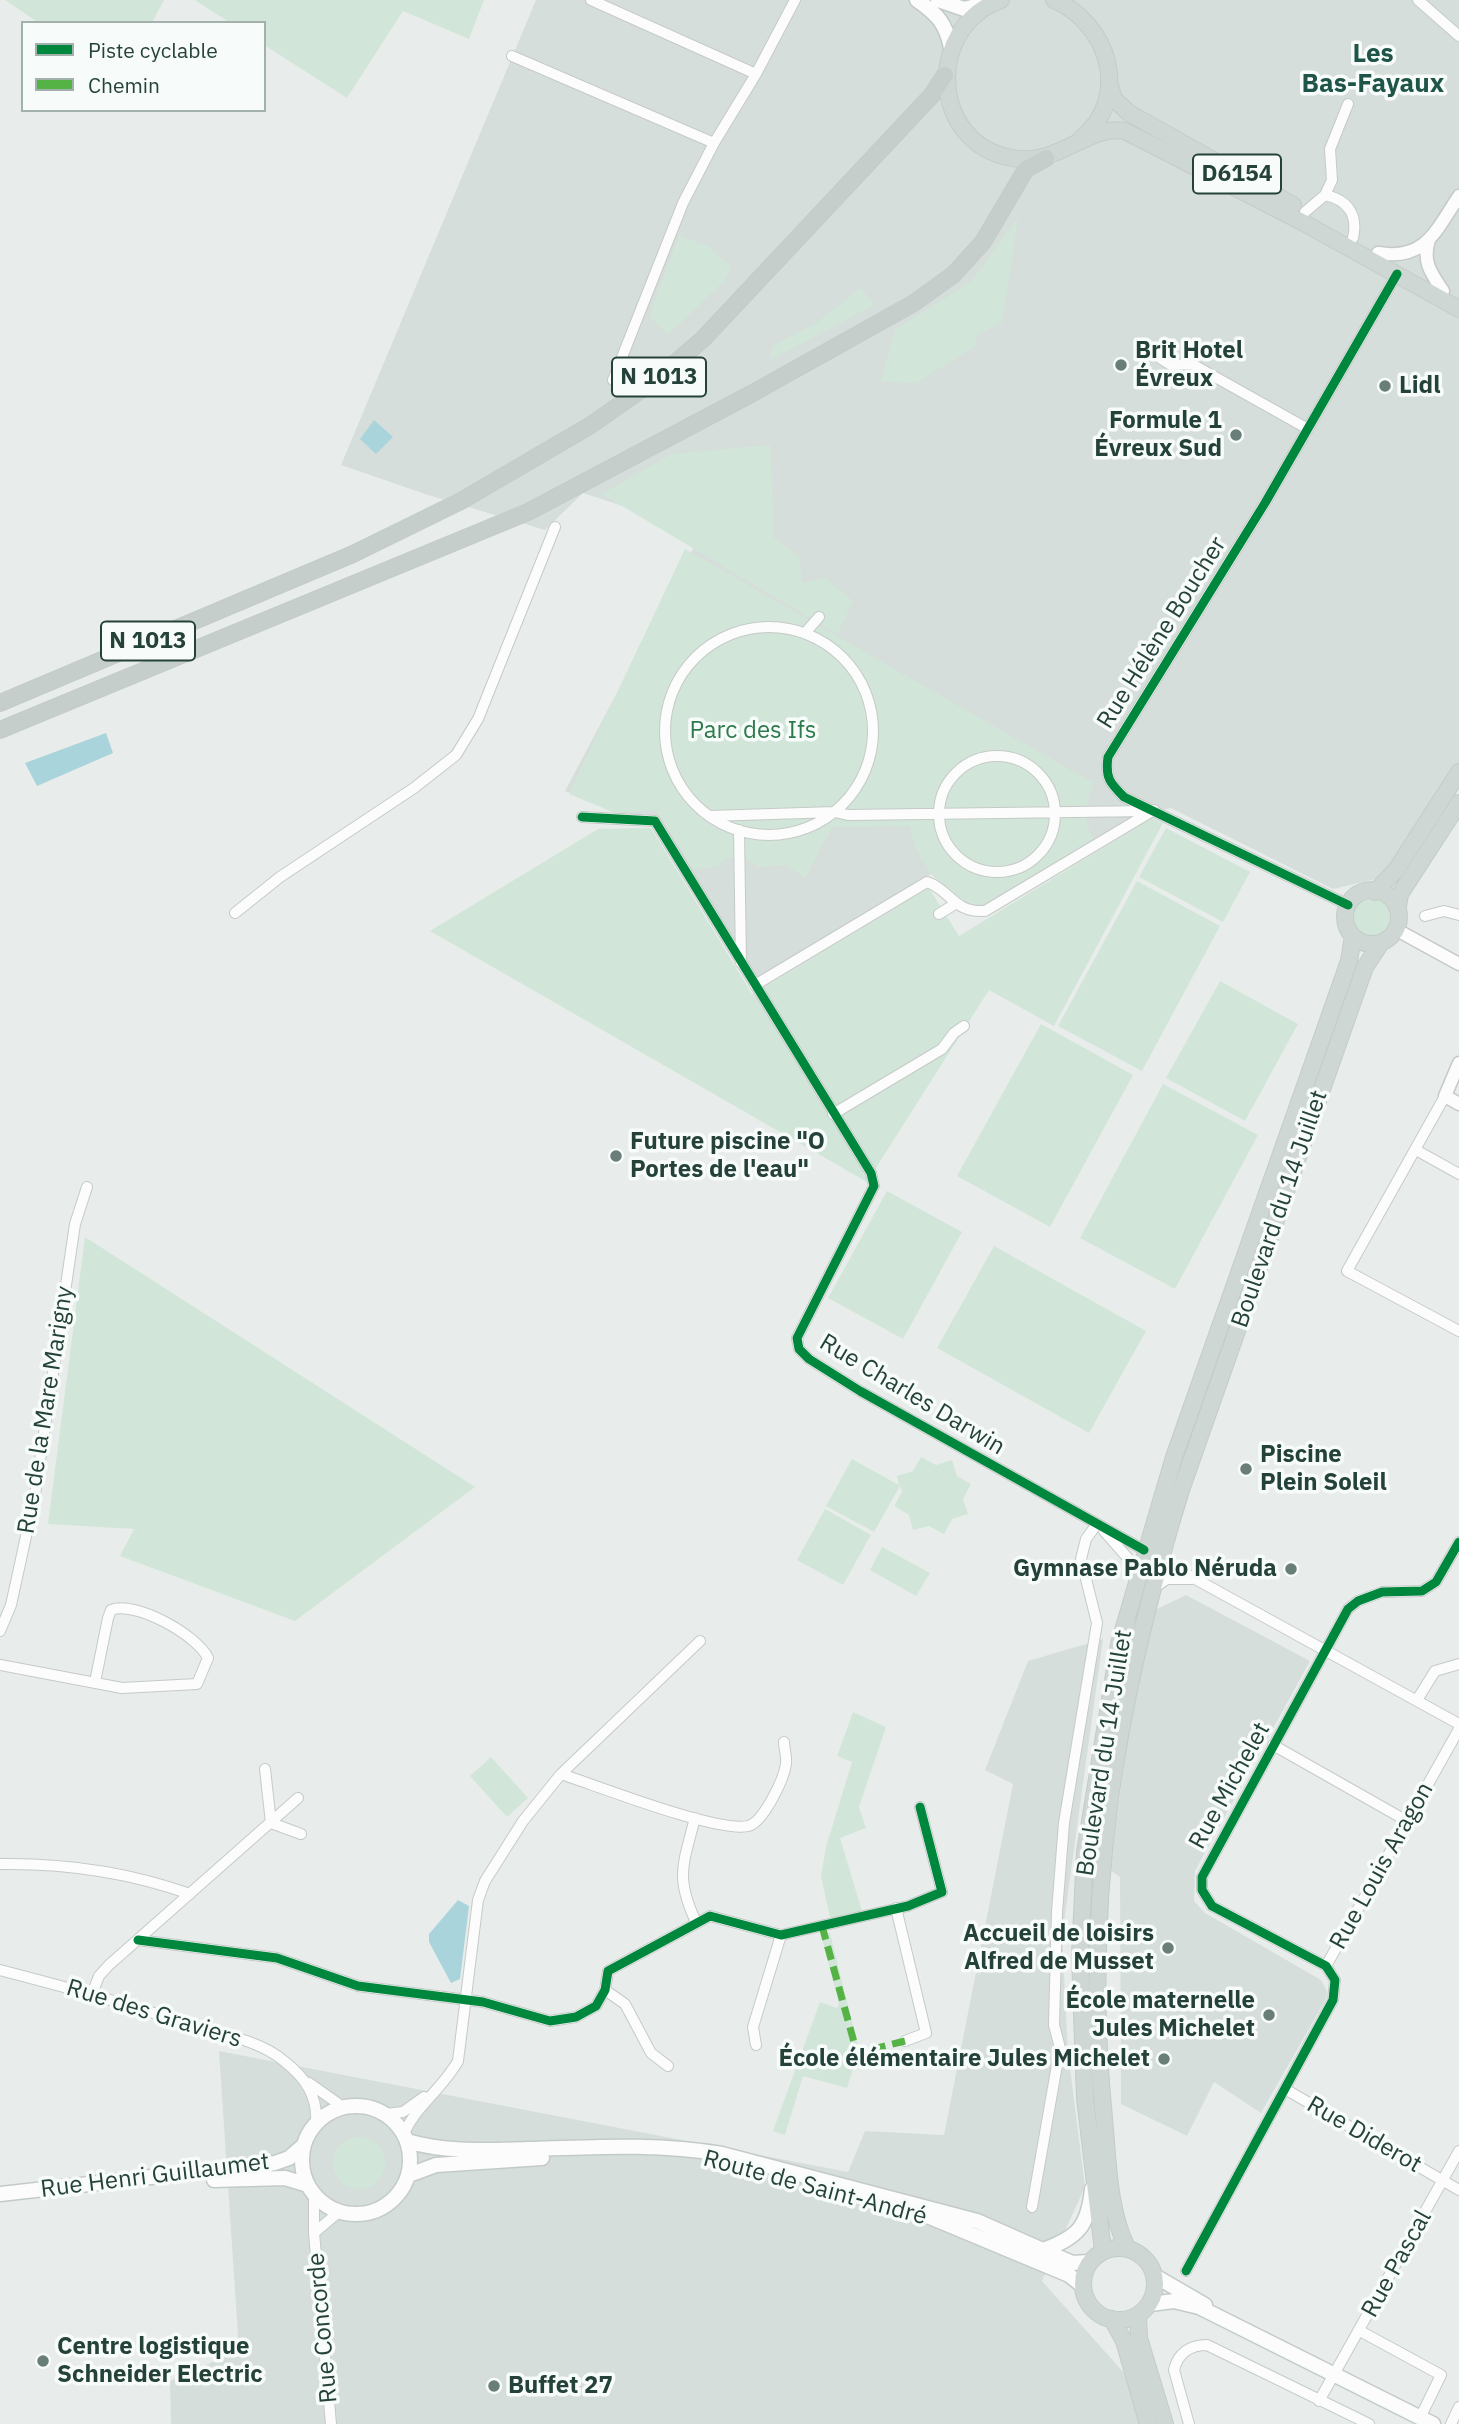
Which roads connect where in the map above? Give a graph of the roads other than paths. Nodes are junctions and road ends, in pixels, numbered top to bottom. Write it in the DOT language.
graph roads {
  1 [pos="591,0"];
  2 [pos="795,0"];
  3 [pos="916,0"];
  4 [pos="938,0"];
  5 [pos="1418,0"];
  6 [pos="999,1"];
  7 [pos="1063,2"];
  8 [pos="1459,36"];
  9 [pos="951,48"];
  10 [pos="512,56"];
  11 [pos="756,74"];
  12 [pos="945,75"];
  13 [pos="1109,83"];
  14 [pos="1348,104"];
  15 [pos="714,143"];
  16 [pos="1072,146"];
  17 [pos="1046,158"];
  18 [pos="1325,195"];
  19 [pos="1459,196"];
  20 [pos="1305,212"];
  21 [pos="1353,238"];
  22 [pos="1429,240"];
  23 [pos="1378,253"];
  24 [pos="1397,274"];
  25 [pos="1443,290"];
  26 [pos="1459,298"];
  27 [pos="1459,309"];
  28 [pos="1160,358"];
  29 [pos="612,380"];
  30 [pos="1308,429"];
  31 [pos="555,527"];
  32 [pos="819,617"];
  33 [pos="805,633"];
  34 [pos="0,703"];
  35 [pos="0,730"];
  36 [pos="1459,772"];
  37 [pos="1459,803"];
  38 [pos="1153,810"];
  39 [pos="835,812"];
  40 [pos="1055,813"];
  41 [pos="938,814"];
  42 [pos="709,816"];
  43 [pos="582,817"];
  44 [pos="739,830"];
  45 [pos="1375,891"];
  46 [pos="955,904"];
  47 [pos="1348,905"];
  48 [pos="1398,906"];
  49 [pos="235,913"];
  50 [pos="939,914"];
  51 [pos="1459,915"];
  52 [pos="1425,916"];
  53 [pos="1397,930"];
  54 [pos="1353,936"];
  55 [pos="1381,943"];
  56 [pos="741,964"];
  57 [pos="1459,964"];
  58 [pos="755,985"];
  59 [pos="964,1026"];
  60 [pos="1459,1063"];
  61 [pos="1445,1096"];
  62 [pos="1459,1104"];
  63 [pos="833,1114"];
  64 [pos="1416,1150"];
  65 [pos="1459,1174"];
  66 [pos="87,1187"];
  67 [pos="1459,1331"];
  68 [pos="1100,1525"];
  69 [pos="1459,1542"];
  70 [pos="1156,1551"];
  71 [pos="1187,1579"];
  72 [pos="1135,1584"];
  73 [pos="1150,1591"];
  74 [pos="0,1631"];
  75 [pos="699,1641"];
  76 [pos="1326,1652"];
  77 [pos="1459,1664"];
  78 [pos="0,1665"];
  79 [pos="95,1682"];
  80 [pos="1417,1700"];
  81 [pos="1459,1727"];
  82 [pos="784,1742"];
  83 [pos="1273,1745"];
  84 [pos="265,1769"];
  85 [pos="561,1774"];
  86 [pos="298,1798"];
  87 [pos="920,1807"];
  88 [pos="695,1818"];
  89 [pos="1406,1821"];
  90 [pos="271,1823"];
  91 [pos="301,1834"];
  92 [pos="0,1864"];
  93 [pos="190,1894"];
  94 [pos="896,1908"];
  95 [pos="696,1922"];
  96 [pos="781,1935"];
  97 [pos="138,1940"];
  98 [pos="1326,1966"];
  99 [pos="0,1970"];
  100 [pos="605,1990"];
  101 [pos="92,1994"];
  102 [pos="466,2000"];
  103 [pos="905,2041"];
  104 [pos="755,2045"];
  105 [pos="668,2066"];
  106 [pos="299,2076"];
  107 [pos="438,2086"];
  108 [pos="1285,2090"];
  109 [pos="343,2108"];
  110 [pos="386,2115"];
  111 [pos="316,2124"];
  112 [pos="405,2137"];
  113 [pos="304,2145"];
  114 [pos="1459,2151"];
  115 [pos="1094,2170"];
  116 [pos="409,2175"];
  117 [pos="1443,2181"];
  118 [pos="311,2189"];
  119 [pos="1459,2190"];
  120 [pos="0,2194"];
  121 [pos="0,2200"];
  122 [pos="1032,2207"];
  123 [pos="340,2211"];
  124 [pos="314,2233"];
  125 [pos="1126,2248"];
  126 [pos="1043,2250"];
  127 [pos="1104,2251"];
  128 [pos="1089,2262"];
  129 [pos="1186,2271"];
  130 [pos="1155,2276"];
  131 [pos="1083,2286"];
  132 [pos="1144,2309"];
  133 [pos="1216,2315"];
  134 [pos="1112,2319"];
  135 [pos="1360,2331"];
  136 [pos="1333,2376"];
  137 [pos="1319,2401"];
  138 [pos="1459,2407"];
  139 [pos="1427,2421"];
  140 [pos="331,2424"];
  141 [pos="1148,2424"];
  142 [pos="1165,2424"];
  143 [pos="1189,2424"];
  144 [pos="1369,2424"];
  145 [pos="1451,2424"];
  1 -- 11 [label="street"];
  2 -- 11 [label="street"];
  3 -- 9 [label="main road"];
  4 -- 6 [label="main road"];
  5 -- 8 [label="street"];
  6 -- 9 [label="main road"];
  7 -- 13 [label="main road, D6154"];
  9 -- 12 [label="main road"];
  10 -- 15 [label="street"];
  11 -- 15 [label="street"];
  12 -- 17 [label="main road"];
  12 -- 34 [label="highway, N 1013"];
  13 -- 16 [label="main road, D6154"];
  13 -- 20 [label="main road, D6154"];
  14 -- 18 [label="street"];
  15 -- 29 [label="street"];
  16 -- 17 [label="main road"];
  16 -- 24 [label="main road, D6154"];
  17 -- 35 [label="highway, N 1013"];
  18 -- 20 [label="street"];
  18 -- 21 [label="street"];
  19 -- 22 [label="street"];
  20 -- 21 [label="main road, D6154"];
  21 -- 23 [label="main road, D6154"];
  22 -- 23 [label="street"];
  22 -- 25 [label="street"];
  23 -- 25 [label="main road, D6154"];
  24 -- 27 [label="main road, D6154"];
  24 -- 30 [label="street, Rue Hélène Boucher"];
  25 -- 26 [label="main road, D6154"];
  28 -- 30 [label="street"];
  30 -- 38 [label="street, Rue Hélène Boucher"];
  31 -- 49 [label="street"];
  32 -- 33 [label="street"];
  33 -- 39 [label="street"];
  33 -- 42 [label="street"];
  36 -- 45 [label="main road"];
  37 -- 48 [label="main road"];
  38 -- 40 [label="street"];
  38 -- 46 [label="street"];
  38 -- 47 [label="street, Rue Hélène Boucher"];
  39 -- 41 [label="street"];
  39 -- 42 [label="street"];
  39 -- 44 [label="street"];
  40 -- 41 [label="street"];
  40 -- 41 [label="street"];
  40 -- 41 [label="street"];
  42 -- 44 [label="street"];
  43 -- 56 [label="street, Rue Charles Darwin"];
  44 -- 56 [label="street"];
  45 -- 47 [label="main road"];
  45 -- 48 [label="main road"];
  46 -- 50 [label="street"];
  46 -- 58 [label="street"];
  47 -- 54 [label="main road, Boulevard du 14 Juillet"];
  48 -- 53 [label="main road"];
  51 -- 52 [label="street"];
  53 -- 55 [label="main road, Boulevard du 14 Juillet"];
  53 -- 57 [label="street"];
  54 -- 55 [label="main road"];
  54 -- 70 [label="main road, Boulevard du 14 Juillet"];
  55 -- 70 [label="main road, Boulevard du 14 Juillet"];
  56 -- 58 [label="street, Rue Charles Darwin"];
  58 -- 63 [label="street, Rue Charles Darwin"];
  59 -- 63 [label="street"];
  60 -- 61 [label="street"];
  61 -- 62 [label="street"];
  61 -- 64 [label="street"];
  63 -- 68 [label="street, Rue Charles Darwin"];
  64 -- 65 [label="street"];
  64 -- 67 [label="street"];
  66 -- 74 [label="street, Rue de la Mare Marigny"];
  68 -- 70 [label="street"];
  68 -- 72 [label="street"];
  68 -- 122 [label="street"];
  69 -- 76 [label="street, Rue Michelet"];
  70 -- 71 [label="street"];
  70 -- 71 [label="street"];
  70 -- 72 [label="main road, Boulevard du 14 Juillet"];
  70 -- 73 [label="main road, Boulevard du 14 Juillet"];
  71 -- 73 [label="street"];
  71 -- 76 [label="street"];
  72 -- 115 [label="main road, Boulevard du 14 Juillet"];
  73 -- 125 [label="main road, Boulevard du 14 Juillet"];
  75 -- 85 [label="street"];
  76 -- 80 [label="street"];
  76 -- 83 [label="street, Rue Michelet"];
  77 -- 80 [label="street"];
  78 -- 79 [label="street"];
  79 -- 79 [label="street"];
  80 -- 81 [label="street"];
  81 -- 89 [label="street, Rue Louis Aragon"];
  82 -- 88 [label="street"];
  83 -- 89 [label="street"];
  83 -- 98 [label="street, Rue Michelet"];
  84 -- 90 [label="street"];
  85 -- 88 [label="street"];
  85 -- 102 [label="street"];
  86 -- 90 [label="street"];
  87 -- 94 [label="street"];
  88 -- 95 [label="street"];
  89 -- 98 [label="street, Rue Louis Aragon"];
  90 -- 91 [label="street"];
  90 -- 93 [label="street"];
  92 -- 93 [label="street"];
  93 -- 97 [label="street"];
  94 -- 96 [label="street"];
  94 -- 103 [label="street"];
  95 -- 96 [label="street"];
  95 -- 100 [label="street"];
  96 -- 104 [label="street"];
  97 -- 101 [label="street"];
  97 -- 102 [label="street"];
  98 -- 108 [label="street"];
  99 -- 101 [label="street, Rue des Graviers"];
  100 -- 102 [label="street"];
  100 -- 105 [label="street"];
  101 -- 106 [label="street, Rue des Graviers"];
  102 -- 107 [label="street"];
  106 -- 109 [label="street, Rue des Graviers"];
  106 -- 111 [label="street"];
  107 -- 110 [label="street"];
  107 -- 112 [label="street"];
  108 -- 117 [label="street, Rue Diderot"];
  108 -- 129 [label="street"];
  109 -- 110 [label="main road"];
  109 -- 111 [label="main road"];
  110 -- 112 [label="main road"];
  111 -- 113 [label="main road"];
  112 -- 116 [label="main road"];
  112 -- 126 [label="main road, Route de Saint-André"];
  113 -- 118 [label="main road"];
  113 -- 120 [label="main road, Rue Henri Guillaumet"];
  114 -- 117 [label="street, Rue Pascal"];
  115 -- 126 [label="main road"];
  115 -- 127 [label="main road, Boulevard du 14 Juillet"];
  116 -- 123 [label="main road"];
  116 -- 131 [label="main road, Route de Saint-André"];
  117 -- 119 [label="street, Rue Diderot"];
  117 -- 135 [label="street, Rue Pascal"];
  118 -- 121 [label="main road, Rue Henri Guillaumet"];
  118 -- 123 [label="main road"];
  118 -- 124 [label="street, Rue Concorde"];
  123 -- 124 [label="street"];
  124 -- 140 [label="street, Rue Concorde"];
  125 -- 127 [label="main road"];
  125 -- 130 [label="main road"];
  126 -- 128 [label="main road, Route de Saint-André"];
  127 -- 128 [label="main road"];
  128 -- 131 [label="main road"];
  130 -- 132 [label="main road"];
  130 -- 133 [label="main road"];
  131 -- 134 [label="main road"];
  132 -- 133 [label="main road"];
  132 -- 134 [label="main road"];
  132 -- 142 [label="main road"];
  133 -- 136 [label="main road"];
  134 -- 141 [label="main road"];
  135 -- 136 [label="street, Rue Pascal"];
  135 -- 139 [label="street"];
  136 -- 137 [label="street, Rue Pascal"];
  136 -- 139 [label="main road"];
  137 -- 143 [label="street"];
  137 -- 144 [label="street"];
  138 -- 145 [label="street"];
}
